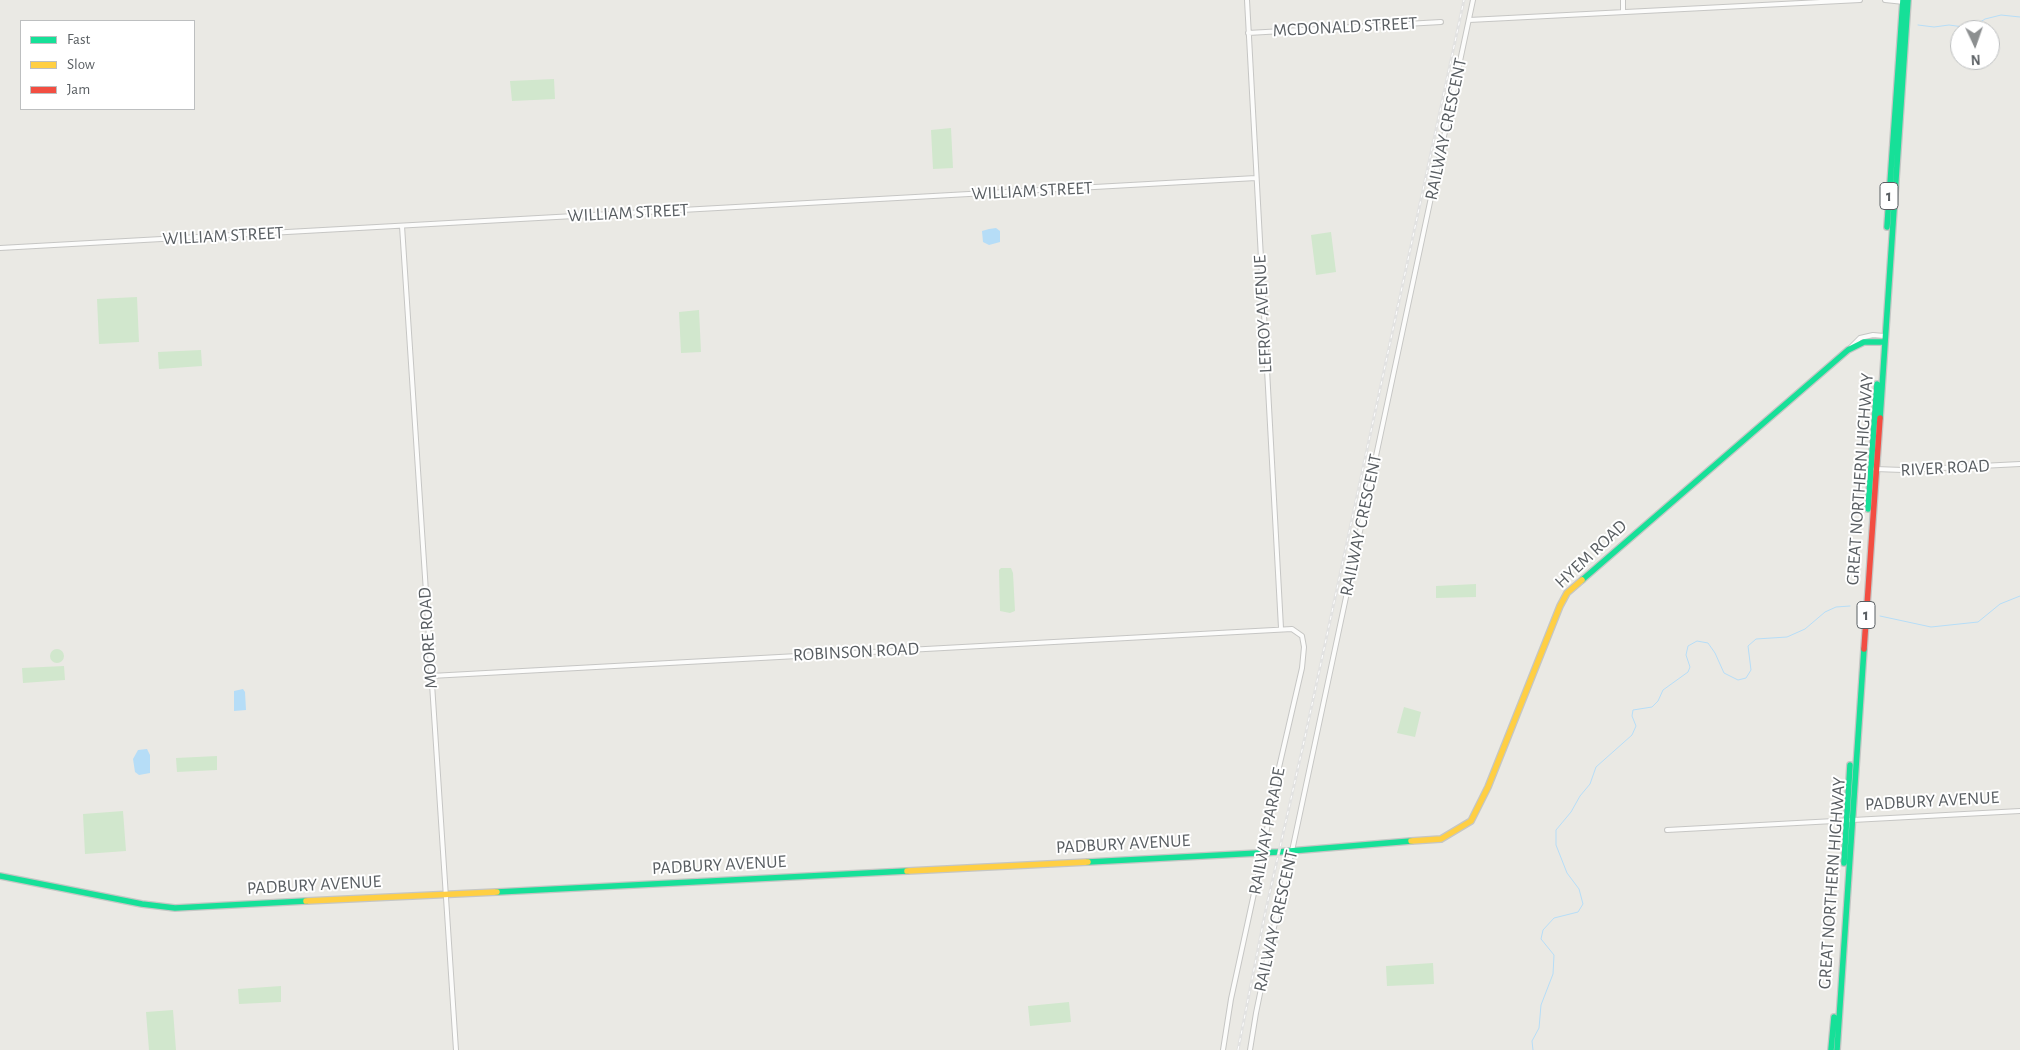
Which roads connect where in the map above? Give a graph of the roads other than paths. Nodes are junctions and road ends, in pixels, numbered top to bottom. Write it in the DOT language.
graph roads {
  1 [pos="1247,0"];
  2 [pos="1473,0"];
  3 [pos="1623,0"];
  4 [pos="1860,0"];
  5 [pos="1885,0"];
  6 [pos="1906,1"];
  7 [pos="1623,12"];
  8 [pos="1469,20"];
  9 [pos="1441,22"];
  10 [pos="1248,33"];
  11 [pos="1256,178"];
  12 [pos="402,226"];
  13 [pos="0,248"];
  14 [pos="1882,338"];
  15 [pos="2020,464"];
  16 [pos="1873,469"];
  17 [pos="1280,628"];
  18 [pos="431,676"];
  19 [pos="2020,811"];
  20 [pos="1849,820"];
  21 [pos="1667,830"];
  22 [pos="1441,839"];
  23 [pos="1292,851"];
  24 [pos="1264,852"];
  25 [pos="0,876"];
  26 [pos="445,893"];
  27 [pos="456,1050"];
  28 [pos="1223,1050"];
  29 [pos="1250,1050"];
  30 [pos="1831,1050"];
  31 [pos="1837,1050"];
  1 -- 10 [label="street, LEFROY AVENUE"];
  2 -- 8 [label="street, RAILWAY CRESCENT"];
  3 -- 7 [label="street"];
  4 -- 7 [label="street"];
  5 -- 6 [label="street"];
  6 -- 14 [label="main road, GREAT NORTHERN HIGHWAY / 1"];
  7 -- 8 [label="street"];
  8 -- 23 [label="street, RAILWAY CRESCENT"];
  9 -- 10 [label="street, MCDONALD STREET"];
  10 -- 11 [label="street, LEFROY AVENUE"];
  11 -- 12 [label="street, WILLIAM STREET"];
  11 -- 17 [label="street, LEFROY AVENUE"];
  12 -- 13 [label="street, WILLIAM STREET"];
  12 -- 18 [label="street, MOORE ROAD"];
  14 -- 16 [label="main road, GREAT NORTHERN HIGHWAY / 1"];
  14 -- 22 [label="main road, HYEM ROAD"];
  15 -- 16 [label="street, RIVER ROAD"];
  16 -- 20 [label="main road, GREAT NORTHERN HIGHWAY / 1"];
  17 -- 18 [label="street, ROBINSON ROAD"];
  17 -- 24 [label="street, RAILWAY PARADE"];
  18 -- 26 [label="street, MOORE ROAD"];
  19 -- 20 [label="street, PADBURY AVENUE"];
  20 -- 21 [label="street, PADBURY AVENUE"];
  20 -- 30 [label="main road, GREAT NORTHERN HIGHWAY / 1"];
  20 -- 31 [label="main road, GREAT NORTHERN HIGHWAY / 1"];
  22 -- 23 [label="main road, PADBURY AVENUE"];
  23 -- 24 [label="main road, PADBURY AVENUE"];
  23 -- 29 [label="street, RAILWAY CRESCENT"];
  24 -- 26 [label="main road, PADBURY AVENUE"];
  24 -- 28 [label="street, RAILWAY PARADE"];
  25 -- 26 [label="main road, PADBURY AVENUE"];
  26 -- 27 [label="street, MOORE ROAD"];
}
